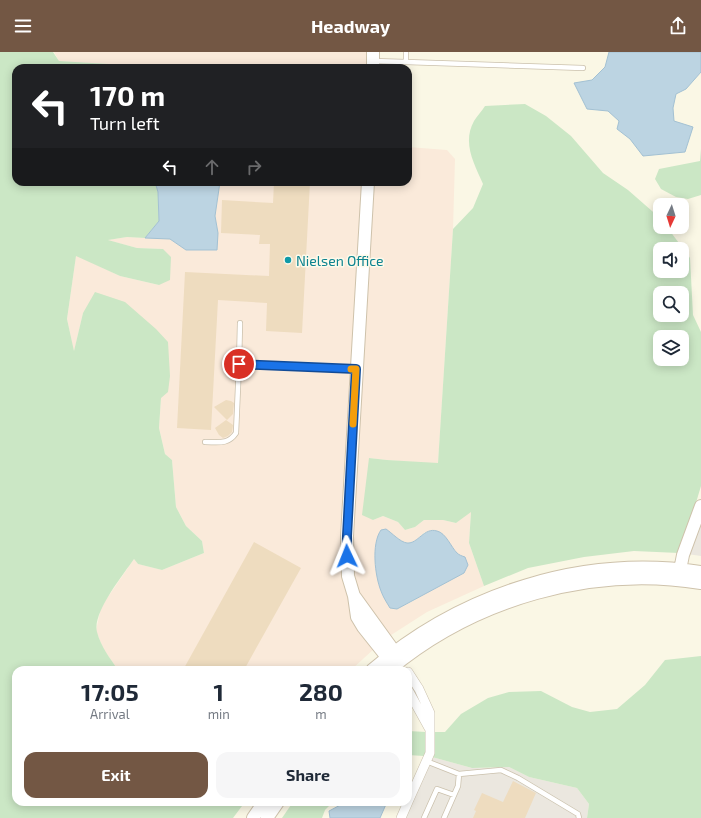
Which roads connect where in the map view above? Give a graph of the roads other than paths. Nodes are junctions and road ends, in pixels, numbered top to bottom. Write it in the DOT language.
graph roads {
  1 [pos="406,52"];
  2 [pos="373,60"];
  3 [pos="406,62"];
  4 [pos="584,68"];
  5 [pos="368,186"];
  6 [pos="240,324"];
  7 [pos="239,364"];
  8 [pos="356,369"];
  9 [pos="205,442"];
  10 [pos="701,506"];
  11 [pos="701,572"];
  12 [pos="679,574"];
  13 [pos="701,583"];
  14 [pos="397,665"];
  15 [pos="412,681"];
  16 [pos="412,697"];
  17 [pos="429,728"];
  18 [pos="426,761"];
  19 [pos="459,774"];
  20 [pos="412,793"];
  21 [pos="454,795"];
  22 [pos="261,806"];
  23 [pos="275,806"];
  24 [pos="406,806"];
  25 [pos="578,816"];
  26 [pos="253,818"];
  27 [pos="267,818"];
  28 [pos="401,818"];
  29 [pos="424,818"];
  30 [pos="444,818"];
  1 -- 3 [label="lane"];
  2 -- 3 [label="lane"];
  3 -- 4 [label="lane"];
  5 -- 8 [label="street"];
  6 -- 7 [label="lane"];
  7 -- 8 [label="lane"];
  7 -- 9 [label="lane"];
  8 -- 14 [label="street"];
  10 -- 12 [label="street"];
  11 -- 12 [label="street"];
  12 -- 13 [label="street"];
  12 -- 14 [label="street"];
  15 -- 17 [label="street"];
  16 -- 17 [label="street"];
  17 -- 18 [label="street"];
  18 -- 19 [label="lane"];
  18 -- 20 [label="street"];
  19 -- 21 [label="lane"];
  19 -- 25 [label="lane"];
  21 -- 29 [label="lane"];
  21 -- 30 [label="lane"];
  22 -- 26 [label="street"];
  23 -- 27 [label="street"];
  24 -- 28 [label="street"];
}
